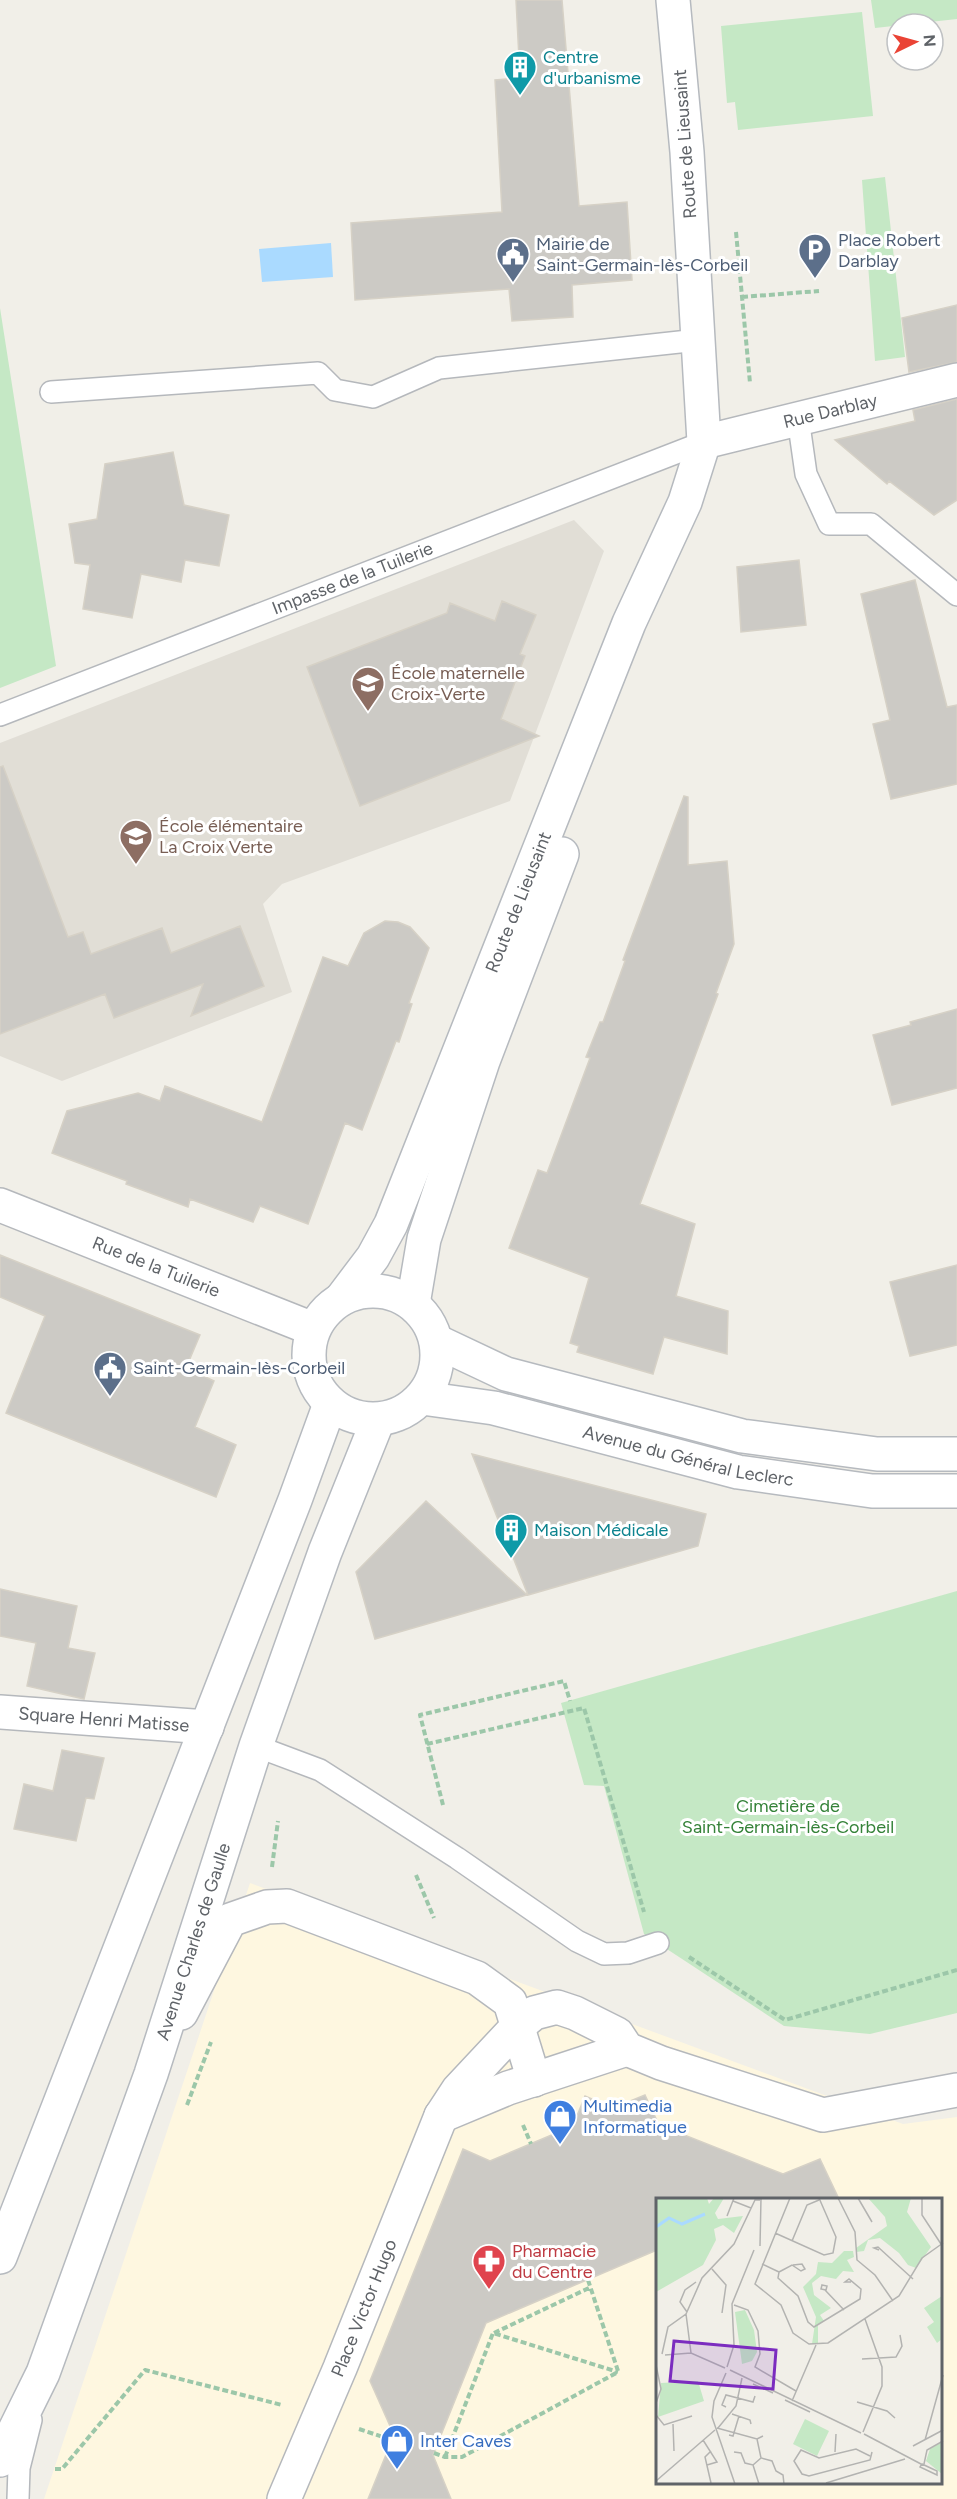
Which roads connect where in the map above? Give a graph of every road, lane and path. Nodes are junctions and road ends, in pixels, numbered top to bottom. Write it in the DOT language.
graph roads {
  1 [pos="673,0"];
  2 [pos="736,228"];
  3 [pos="819,291"];
  4 [pos="742,297"];
  5 [pos="698,340"];
  6 [pos="957,380"];
  7 [pos="750,383"];
  8 [pos="51,392"];
  9 [pos="798,418"];
  10 [pos="704,442"];
  11 [pos="685,502"];
  12 [pos="957,595"];
  13 [pos="0,714"];
  14 [pos="0,1206"];
  15 [pos="342,1298"];
  16 [pos="413,1304"];
  17 [pos="313,1329"];
  18 [pos="436,1341"];
  19 [pos="422,1398"];
  20 [pos="330,1404"];
  21 [pos="378,1420"];
  22 [pos="957,1454"];
  23 [pos="957,1491"];
  24 [pos="570,1701"];
  25 [pos="0,1712"];
  26 [pos="207,1727"];
  27 [pos="427,1744"];
  28 [pos="256,1746"];
  29 [pos="279,1815"];
  30 [pos="391,1817"];
  31 [pos="457,1858"];
  32 [pos="272,1870"];
  33 [pos="646,1920"];
  34 [pos="436,1923"];
  35 [pos="658,1943"];
  36 [pos="684,1954"];
  37 [pos="957,1970"];
  38 [pos="517,2027"];
  39 [pos="627,2049"];
  40 [pos="151,2074"];
  41 [pos="534,2080"];
  42 [pos="957,2090"];
  43 [pos="441,2116"];
  44 [pos="0,2257"];
  45 [pos="588,2280"];
  46 [pos="591,2288"];
  47 [pos="493,2333"];
  48 [pos="618,2372"];
  49 [pos="43,2373"];
  50 [pos="292,2407"];
  51 [pos="354,2428"];
  52 [pos="392,2440"];
  53 [pos="434,2453"];
  54 [pos="445,2457"];
  55 [pos="0,2460"];
  56 [pos="48,2470"];
  57 [pos="18,2499"];
  58 [pos="284,2499"];
  1 -- 5 [label="main road, Route de Lieusaint"];
  2 -- 4 [label="path"];
  3 -- 4 [label="path"];
  4 -- 7 [label="path"];
  5 -- 8 [label="lane"];
  5 -- 10 [label="main road, Route de Lieusaint"];
  6 -- 9 [label="main road, Rue Darblay"];
  9 -- 10 [label="main road, Rue Darblay"];
  9 -- 12 [label="lane"];
  10 -- 11 [label="main road, Route de Lieusaint"];
  10 -- 13 [label="lane, Impasse de la Tuilerie"];
  11 -- 15 [label="main road, Route de Lieusaint"];
  11 -- 16 [label="main road, Route de Lieusaint"];
  14 -- 17 [label="main road, Rue de la Tuilerie"];
  15 -- 16 [label="main road"];
  15 -- 17 [label="main road"];
  16 -- 18 [label="main road"];
  17 -- 20 [label="main road"];
  18 -- 19 [label="main road"];
  18 -- 22 [label="main road, Avenue du Général Leclerc"];
  19 -- 21 [label="main road"];
  19 -- 23 [label="main road, Avenue du Général Leclerc"];
  20 -- 21 [label="main road"];
  20 -- 26 [label="main road"];
  21 -- 28 [label="main road, Avenue Charles de Gaulle"];
  24 -- 27 [label="path"];
  25 -- 26 [label="main road, Square Henri Matisse"];
  26 -- 44 [label="main road"];
  27 -- 31 [label="path"];
  27 -- 33 [label="path"];
  28 -- 30 [label="lane"];
  28 -- 40 [label="main road, Avenue Charles de Gaulle"];
  29 -- 32 [label="path"];
  30 -- 31 [label="lane"];
  30 -- 34 [label="path"];
  31 -- 35 [label="lane"];
  36 -- 37 [label="path"];
  38 -- 39 [label="main road, Place Victor Hugo"];
  38 -- 40 [label="main road"];
  38 -- 41 [label="main road"];
  38 -- 43 [label="main road, Place Victor Hugo"];
  39 -- 41 [label="main road"];
  39 -- 42 [label="main road, Place Victor Hugo"];
  40 -- 49 [label="main road, Avenue Charles de Gaulle"];
  41 -- 43 [label="main road"];
  43 -- 58 [label="main road, Place Victor Hugo"];
  45 -- 46 [label="path"];
  46 -- 47 [label="path"];
  46 -- 48 [label="path"];
  47 -- 48 [label="path"];
  47 -- 54 [label="path"];
  48 -- 54 [label="path"];
  49 -- 55 [label="main road, Avenue Charles de Gaulle"];
  49 -- 57 [label="lane"];
  50 -- 56 [label="path"];
  51 -- 52 [label="path"];
  53 -- 54 [label="path"];
}
